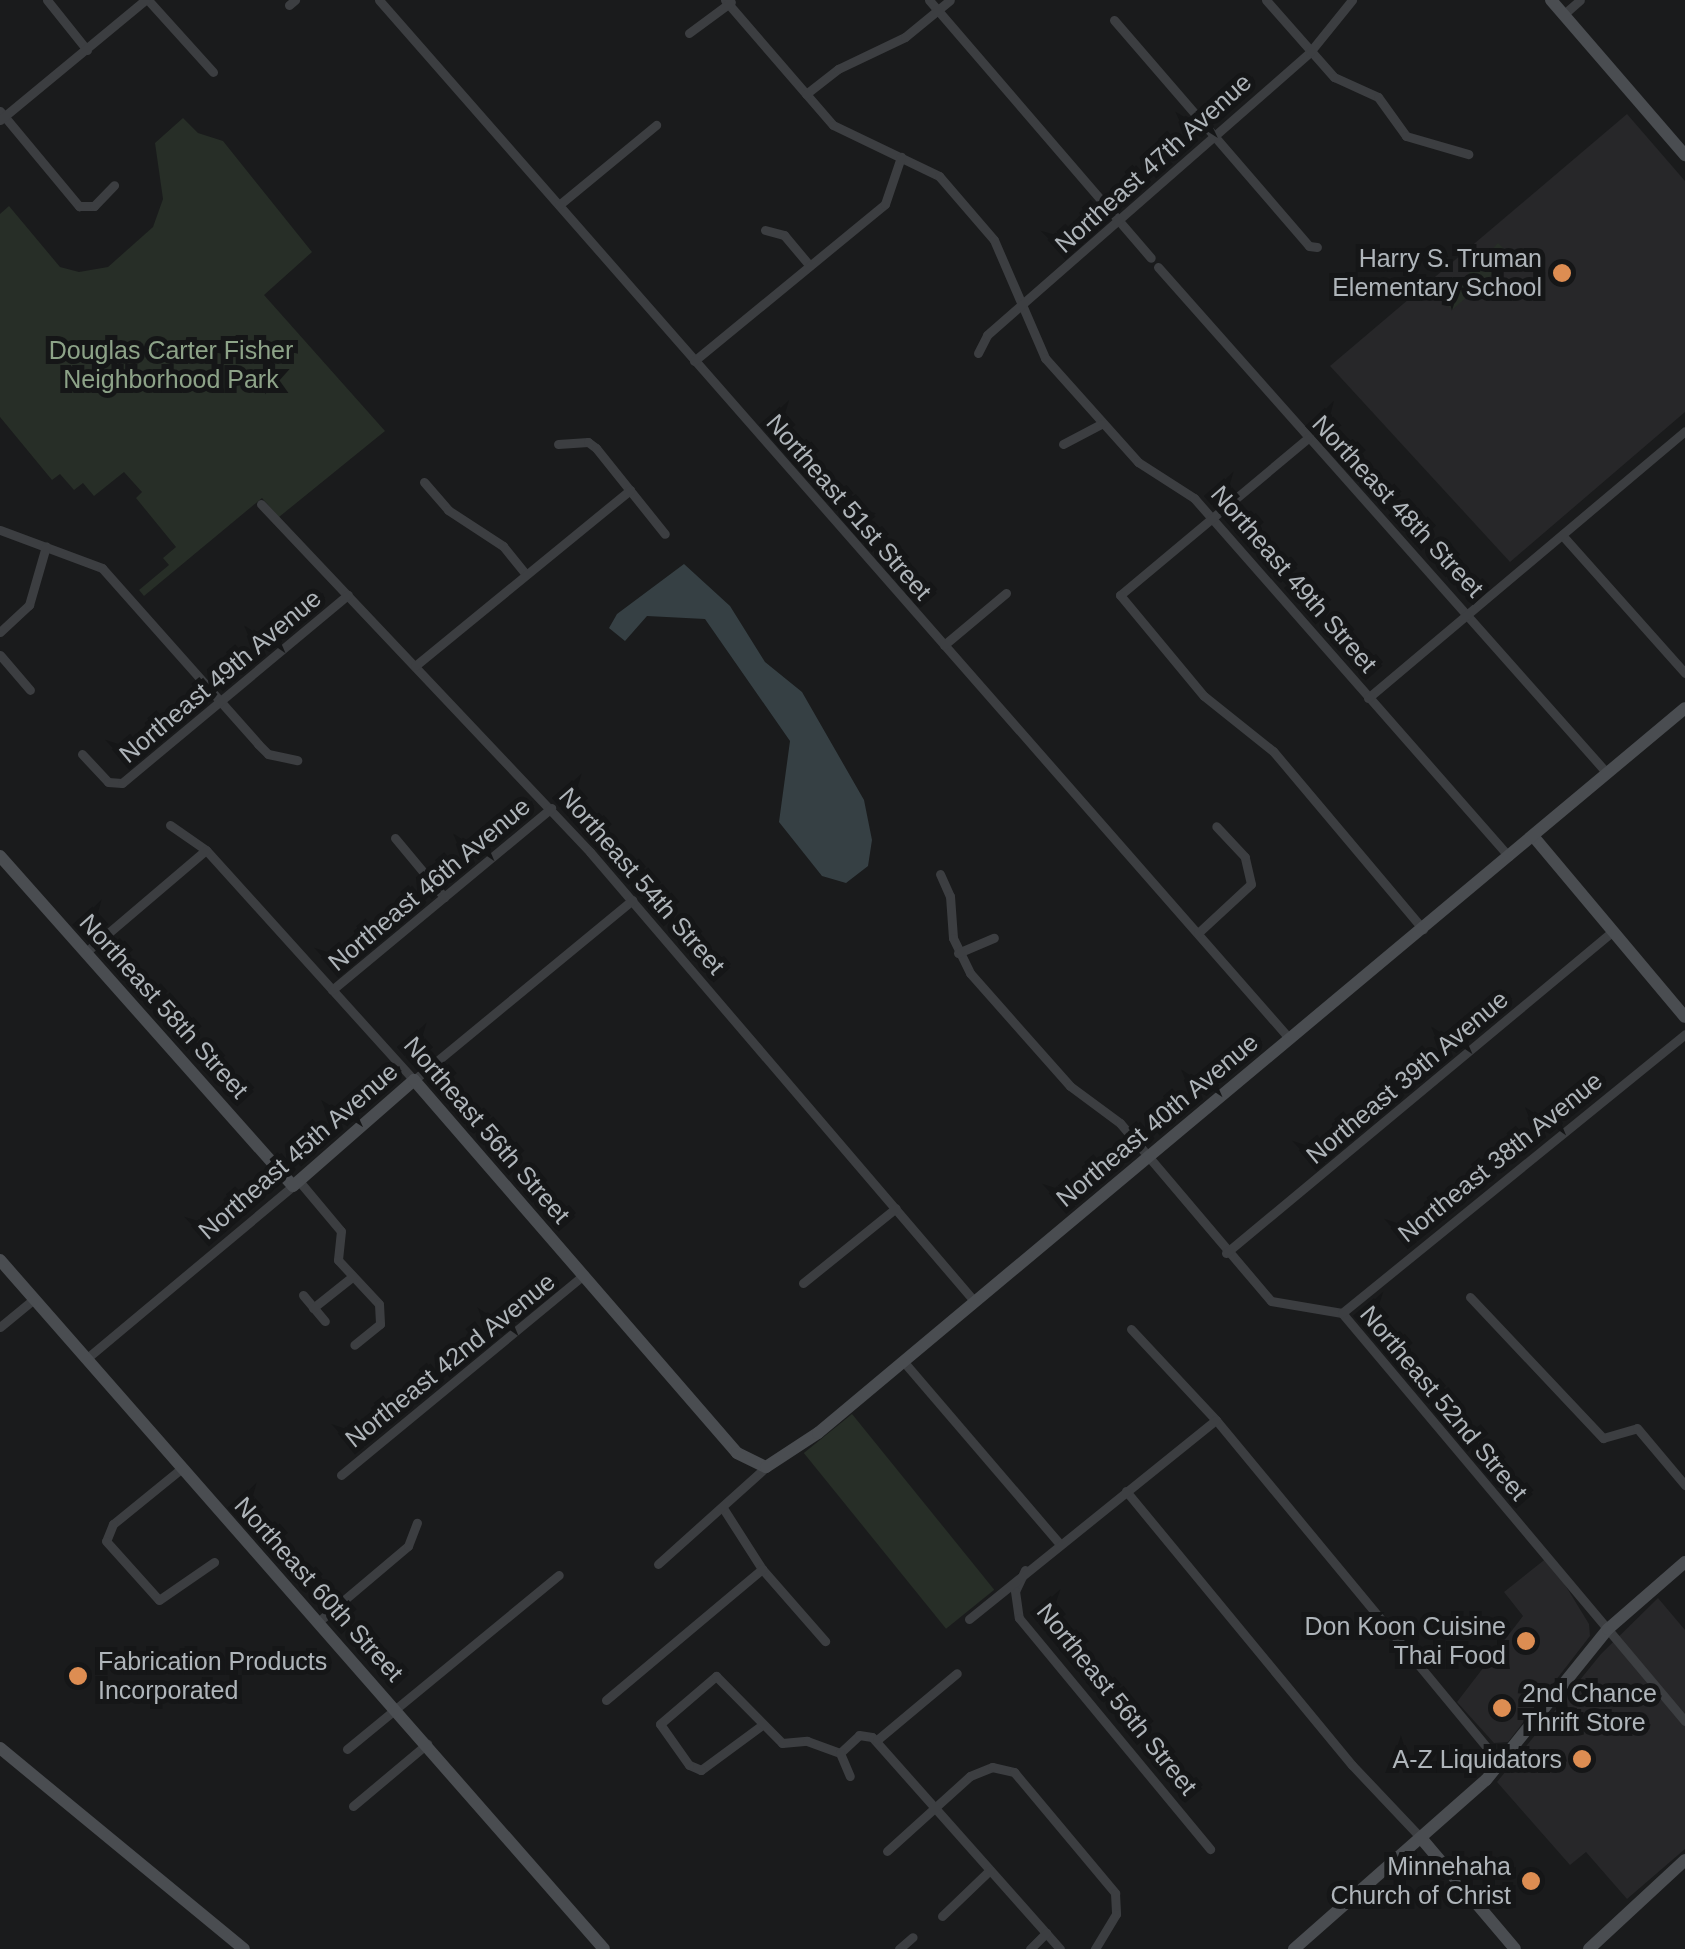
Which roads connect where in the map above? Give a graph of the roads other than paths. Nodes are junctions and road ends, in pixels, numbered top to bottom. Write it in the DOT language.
graph roads {
  1 [pos="47,0"];
  2 [pos="147,0"];
  3 [pos="379,0"];
  4 [pos="929,0"];
  5 [pos="950,0"];
  6 [pos="1266,0"];
  7 [pos="1352,0"];
  8 [pos="1551,0"];
  9 [pos="1580,0"];
  10 [pos="729,1"];
  11 [pos="938,11"];
  12 [pos="1564,14"];
  13 [pos="1114,20"];
  14 [pos="689,33"];
  15 [pos="87,50"];
  16 [pos="1310,52"];
  17 [pos="214,72"];
  18 [pos="806,94"];
  19 [pos="1,116"];
  20 [pos="656,125"];
  21 [pos="1213,134"];
  22 [pos="1468,154"];
  23 [pos="1685,155"];
  24 [pos="901,157"];
  25 [pos="114,185"];
  26 [pos="559,205"];
  27 [pos="1121,222"];
  28 [pos="765,230"];
  29 [pos="1318,246"];
  30 [pos="1150,258"];
  31 [pos="810,266"];
  32 [pos="1158,267"];
  33 [pos="1022,305"];
  34 [pos="978,353"];
  35 [pos="694,361"];
  36 [pos="1101,424"];
  37 [pos="1684,433"];
  38 [pos="1308,438"];
  39 [pos="558,444"];
  40 [pos="1063,444"];
  41 [pos="424,482"];
  42 [pos="630,490"];
  43 [pos="261,504"];
  44 [pos="1211,517"];
  45 [pos="0,530"];
  46 [pos="665,534"];
  47 [pos="1562,535"];
  48 [pos="46,546"];
  49 [pos="526,574"];
  50 [pos="1006,592"];
  51 [pos="348,595"];
  52 [pos="1470,614"];
  53 [pos="0,632"];
  54 [pos="944,645"];
  55 [pos="0,655"];
  56 [pos="414,666"];
  57 [pos="1685,673"];
  58 [pos="30,690"];
  59 [pos="1368,698"];
  60 [pos="221,702"];
  61 [pos="1685,708"];
  62 [pos="82,754"];
  63 [pos="297,760"];
  64 [pos="1607,773"];
  65 [pos="552,808"];
  66 [pos="170,825"];
  67 [pos="1216,826"];
  68 [pos="1533,836"];
  69 [pos="395,838"];
  70 [pos="206,850"];
  71 [pos="0,856"];
  72 [pos="1509,856"];
  73 [pos="940,874"];
  74 [pos="444,897"];
  75 [pos="632,900"];
  76 [pos="1422,929"];
  77 [pos="1613,932"];
  78 [pos="1198,933"];
  79 [pos="994,938"];
  80 [pos="86,952"];
  81 [pos="958,952"];
  82 [pos="332,990"];
  83 [pos="1685,1017"];
  84 [pos="1685,1034"];
  85 [pos="1290,1039"];
  86 [pos="414,1080"];
  87 [pos="1146,1158"];
  88 [pos="296,1183"];
  89 [pos="896,1208"];
  90 [pos="1226,1254"];
  91 [pos="0,1260"];
  92 [pos="584,1275"];
  93 [pos="352,1276"];
  94 [pos="803,1283"];
  95 [pos="303,1295"];
  96 [pos="1470,1297"];
  97 [pos="34,1299"];
  98 [pos="974,1302"];
  99 [pos="313,1308"];
  100 [pos="1342,1313"];
  101 [pos="325,1321"];
  102 [pos="0,1327"];
  103 [pos="1131,1329"];
  104 [pos="354,1345"];
  105 [pos="86,1359"];
  106 [pos="903,1361"];
  107 [pos="1216,1420"];
  108 [pos="182,1468"];
  109 [pos="766,1468"];
  110 [pos="342,1475"];
  111 [pos="1685,1485"];
  112 [pos="1126,1492"];
  113 [pos="723,1508"];
  114 [pos="417,1523"];
  115 [pos="1058,1542"];
  116 [pos="214,1562"];
  117 [pos="1685,1562"];
  118 [pos="658,1564"];
  119 [pos="762,1569"];
  120 [pos="1025,1570"];
  121 [pos="559,1575"];
  122 [pos="969,1620"];
  123 [pos="318,1622"];
  124 [pos="1608,1629"];
  125 [pos="826,1641"];
  126 [pos="957,1672"];
  127 [pos="606,1700"];
  128 [pos="396,1710"];
  129 [pos="1685,1721"];
  130 [pos="762,1725"];
  131 [pos="877,1740"];
  132 [pos="426,1744"];
  133 [pos="0,1748"];
  134 [pos="346,1749"];
  135 [pos="840,1753"];
  136 [pos="1501,1765"];
  137 [pos="850,1776"];
  138 [pos="354,1806"];
  139 [pos="936,1810"];
  140 [pos="1421,1838"];
  141 [pos="1210,1848"];
  142 [pos="886,1852"];
  143 [pos="1683,1866"];
  144 [pos="990,1870"];
  145 [pos="942,1916"];
  146 [pos="1046,1933"];
  147 [pos="913,1937"];
  148 [pos="599,1947"];
  149 [pos="244,1949"];
  150 [pos="899,1949"];
  151 [pos="1030,1949"];
  152 [pos="1060,1949"];
  153 [pos="1095,1949"];
  154 [pos="1294,1949"];
  155 [pos="1515,1949"];
  156 [pos="1590,1949"];
  1 -- 15 [label="street"];
  2 -- 15 [label="street"];
  2 -- 17 [label="street"];
  3 -- 26 [label="street, Northeast 51st Street"];
  4 -- 11 [label="street"];
  5 -- 11 [label="street"];
  6 -- 16 [label="street"];
  7 -- 16 [label="street, Northeast 47th Avenue"];
  8 -- 12 [label="street"];
  9 -- 12 [label="street"];
  10 -- 14 [label="street"];
  10 -- 18 [label="street, Northeast 49th Street"];
  11 -- 18 [label="street"];
  11 -- 27 [label="street"];
  12 -- 23 [label="street"];
  13 -- 21 [label="street"];
  15 -- 19 [label="street"];
  16 -- 21 [label="street, Northeast 47th Avenue"];
  16 -- 22 [label="street"];
  18 -- 24 [label="street, Northeast 49th Street"];
  19 -- 25 [label="street"];
  20 -- 26 [label="street"];
  21 -- 27 [label="street, Northeast 47th Avenue"];
  21 -- 29 [label="street"];
  24 -- 31 [label="street"];
  24 -- 33 [label="street, Northeast 49th Street"];
  26 -- 35 [label="street, Northeast 51st Street"];
  27 -- 30 [label="street"];
  27 -- 33 [label="street, Northeast 47th Avenue"];
  28 -- 31 [label="street"];
  31 -- 35 [label="street"];
  32 -- 38 [label="street, Northeast 48th Street"];
  33 -- 34 [label="street, Northeast 47th Avenue"];
  33 -- 36 [label="street, Northeast 49th Street"];
  35 -- 54 [label="street, Northeast 51st Street"];
  36 -- 40 [label="street"];
  36 -- 44 [label="street, Northeast 49th Street"];
  37 -- 47 [label="street"];
  38 -- 44 [label="street"];
  38 -- 52 [label="street, Northeast 48th Street"];
  39 -- 42 [label="street"];
  41 -- 49 [label="street"];
  42 -- 46 [label="street"];
  42 -- 49 [label="street"];
  43 -- 51 [label="street, Northeast 54th Street"];
  44 -- 59 [label="street, Northeast 49th Street"];
  44 -- 76 [label="street"];
  45 -- 48 [label="street"];
  47 -- 52 [label="street"];
  47 -- 57 [label="street"];
  48 -- 53 [label="street"];
  48 -- 60 [label="street"];
  49 -- 56 [label="street"];
  50 -- 54 [label="street"];
  51 -- 56 [label="street, Northeast 54th Street"];
  51 -- 60 [label="street, Northeast 49th Avenue"];
  52 -- 59 [label="street"];
  52 -- 64 [label="street, Northeast 48th Street"];
  54 -- 78 [label="street, Northeast 51st Street"];
  55 -- 58 [label="street"];
  56 -- 65 [label="street, Northeast 54th Street"];
  59 -- 72 [label="street, Northeast 49th Street"];
  60 -- 62 [label="street, Northeast 49th Avenue"];
  60 -- 63 [label="street"];
  61 -- 64 [label="street, Northeast 40th Avenue"];
  64 -- 68 [label="street, Northeast 40th Avenue"];
  65 -- 74 [label="street, Northeast 46th Avenue"];
  65 -- 75 [label="street, Northeast 54th Street"];
  66 -- 70 [label="street, Northeast 56th Street"];
  67 -- 78 [label="street"];
  68 -- 72 [label="street, Northeast 40th Avenue"];
  68 -- 77 [label="street"];
  69 -- 74 [label="street"];
  70 -- 80 [label="street"];
  70 -- 82 [label="street, Northeast 56th Street"];
  71 -- 80 [label="street, Northeast 58th Street"];
  72 -- 76 [label="street, Northeast 40th Avenue"];
  73 -- 81 [label="street, Northeast 52nd Street"];
  74 -- 82 [label="street, Northeast 46th Avenue"];
  75 -- 86 [label="street, Northeast 45th Avenue"];
  75 -- 89 [label="street, Northeast 54th Street"];
  76 -- 85 [label="street, Northeast 40th Avenue"];
  77 -- 83 [label="street"];
  77 -- 90 [label="street, Northeast 39th Avenue"];
  78 -- 85 [label="street, Northeast 51st Street"];
  79 -- 81 [label="street"];
  80 -- 88 [label="street, Northeast 58th Street"];
  81 -- 87 [label="street, Northeast 52nd Street"];
  82 -- 86 [label="street, Northeast 56th Street"];
  84 -- 100 [label="street, Northeast 38th Avenue"];
  85 -- 87 [label="street, Northeast 40th Avenue"];
  86 -- 88 [label="street, Northeast 45th Avenue"];
  86 -- 92 [label="street, Northeast 56th Street"];
  87 -- 90 [label="street, Northeast 52nd Street"];
  87 -- 98 [label="street, Northeast 40th Avenue"];
  88 -- 93 [label="street"];
  88 -- 105 [label="street, Northeast 45th Avenue"];
  89 -- 94 [label="street"];
  89 -- 98 [label="street, Northeast 54th Street"];
  90 -- 100 [label="street, Northeast 52nd Street"];
  91 -- 97 [label="street, Northeast 60th Street"];
  92 -- 109 [label="street, Northeast 56th Street"];
  92 -- 110 [label="street, Northeast 42nd Avenue"];
  93 -- 99 [label="street"];
  93 -- 104 [label="street"];
  95 -- 99 [label="street"];
  96 -- 111 [label="street"];
  97 -- 102 [label="street"];
  97 -- 105 [label="street, Northeast 60th Street"];
  98 -- 106 [label="street, Northeast 40th Avenue"];
  99 -- 101 [label="street"];
  100 -- 124 [label="street, Northeast 52nd Street"];
  103 -- 107 [label="street"];
  105 -- 108 [label="street, Northeast 60th Street"];
  106 -- 109 [label="street, Northeast 40th Avenue"];
  106 -- 115 [label="street"];
  107 -- 112 [label="street"];
  107 -- 136 [label="street"];
  108 -- 116 [label="street"];
  108 -- 123 [label="street, Northeast 60th Street"];
  109 -- 113 [label="street, Northeast 40th Avenue"];
  112 -- 115 [label="street"];
  112 -- 140 [label="street"];
  113 -- 118 [label="street, Northeast 40th Avenue"];
  113 -- 119 [label="street"];
  114 -- 123 [label="street"];
  115 -- 120 [label="street"];
  117 -- 124 [label="street"];
  119 -- 125 [label="street"];
  119 -- 127 [label="street"];
  120 -- 122 [label="street"];
  120 -- 141 [label="street, Northeast 56th Street"];
  121 -- 128 [label="street"];
  123 -- 128 [label="street, Northeast 60th Street"];
  124 -- 129 [label="street, Northeast 52nd Street"];
  124 -- 136 [label="street"];
  126 -- 131 [label="street"];
  128 -- 132 [label="street, Northeast 60th Street"];
  128 -- 134 [label="street"];
  130 -- 130 [label="street"];
  130 -- 135 [label="street"];
  131 -- 135 [label="street"];
  131 -- 139 [label="street"];
  132 -- 138 [label="street"];
  132 -- 148 [label="street, Northeast 60th Street"];
  133 -- 149 [label="street"];
  135 -- 137 [label="street"];
  136 -- 140 [label="street"];
  139 -- 142 [label="street"];
  139 -- 144 [label="street"];
  139 -- 153 [label="street"];
  140 -- 154 [label="street"];
  140 -- 155 [label="street"];
  143 -- 156 [label="street"];
  144 -- 145 [label="street"];
  144 -- 146 [label="street"];
  146 -- 151 [label="street"];
  146 -- 152 [label="street"];
  147 -- 150 [label="street"];
}
